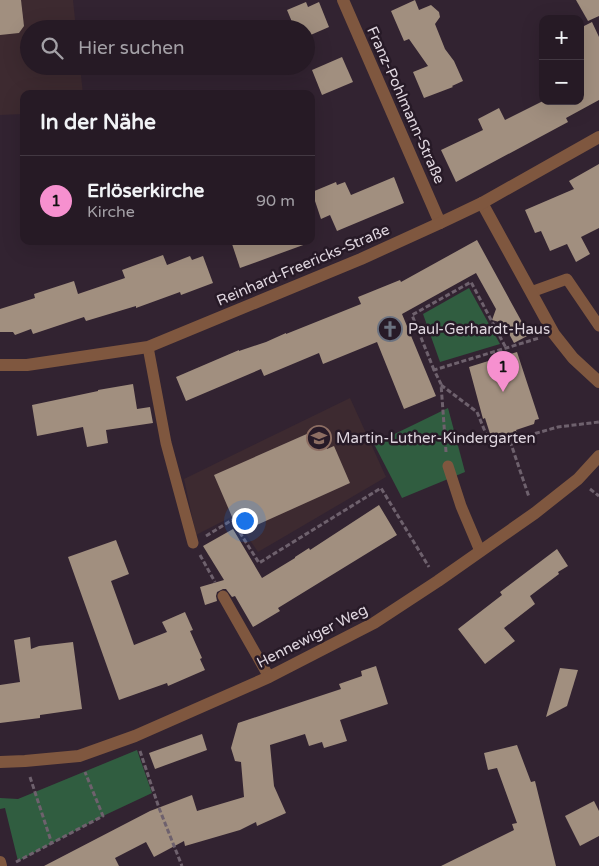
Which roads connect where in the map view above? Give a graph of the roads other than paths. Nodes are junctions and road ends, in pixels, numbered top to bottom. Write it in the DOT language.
graph roads {
  1 [pos="343,0"];
  2 [pos="599,137"];
  3 [pos="482,203"];
  4 [pos="440,223"];
  5 [pos="531,292"];
  6 [pos="599,326"];
  7 [pos="148,348"];
  8 [pos="0,365"];
  9 [pos="599,382"];
  10 [pos="599,456"];
  11 [pos="448,466"];
  12 [pos="193,543"];
  13 [pos="480,551"];
  14 [pos="223,596"];
  15 [pos="269,677"];
  16 [pos="0,762"];
  17 [pos="0,862"];
  18 [pos="1,866"];
  1 -- 4 [label="street, Franz-Pohlmann-Straße"];
  2 -- 3 [label="street, Reinhard-Freericks-Straße"];
  3 -- 4 [label="street, Reinhard-Freericks-Straße"];
  3 -- 5 [label="street"];
  4 -- 7 [label="street, Reinhard-Freericks-Straße"];
  5 -- 6 [label="lane"];
  5 -- 9 [label="street"];
  7 -- 8 [label="street, Reinhard-Freericks-Straße"];
  7 -- 12 [label="lane"];
  10 -- 13 [label="street, Hennewiger Weg"];
  11 -- 13 [label="lane"];
  13 -- 15 [label="street, Hennewiger Weg"];
  14 -- 15 [label="lane"];
  15 -- 16 [label="street, Hennewiger Weg"];
  17 -- 18 [label="street"];
}
